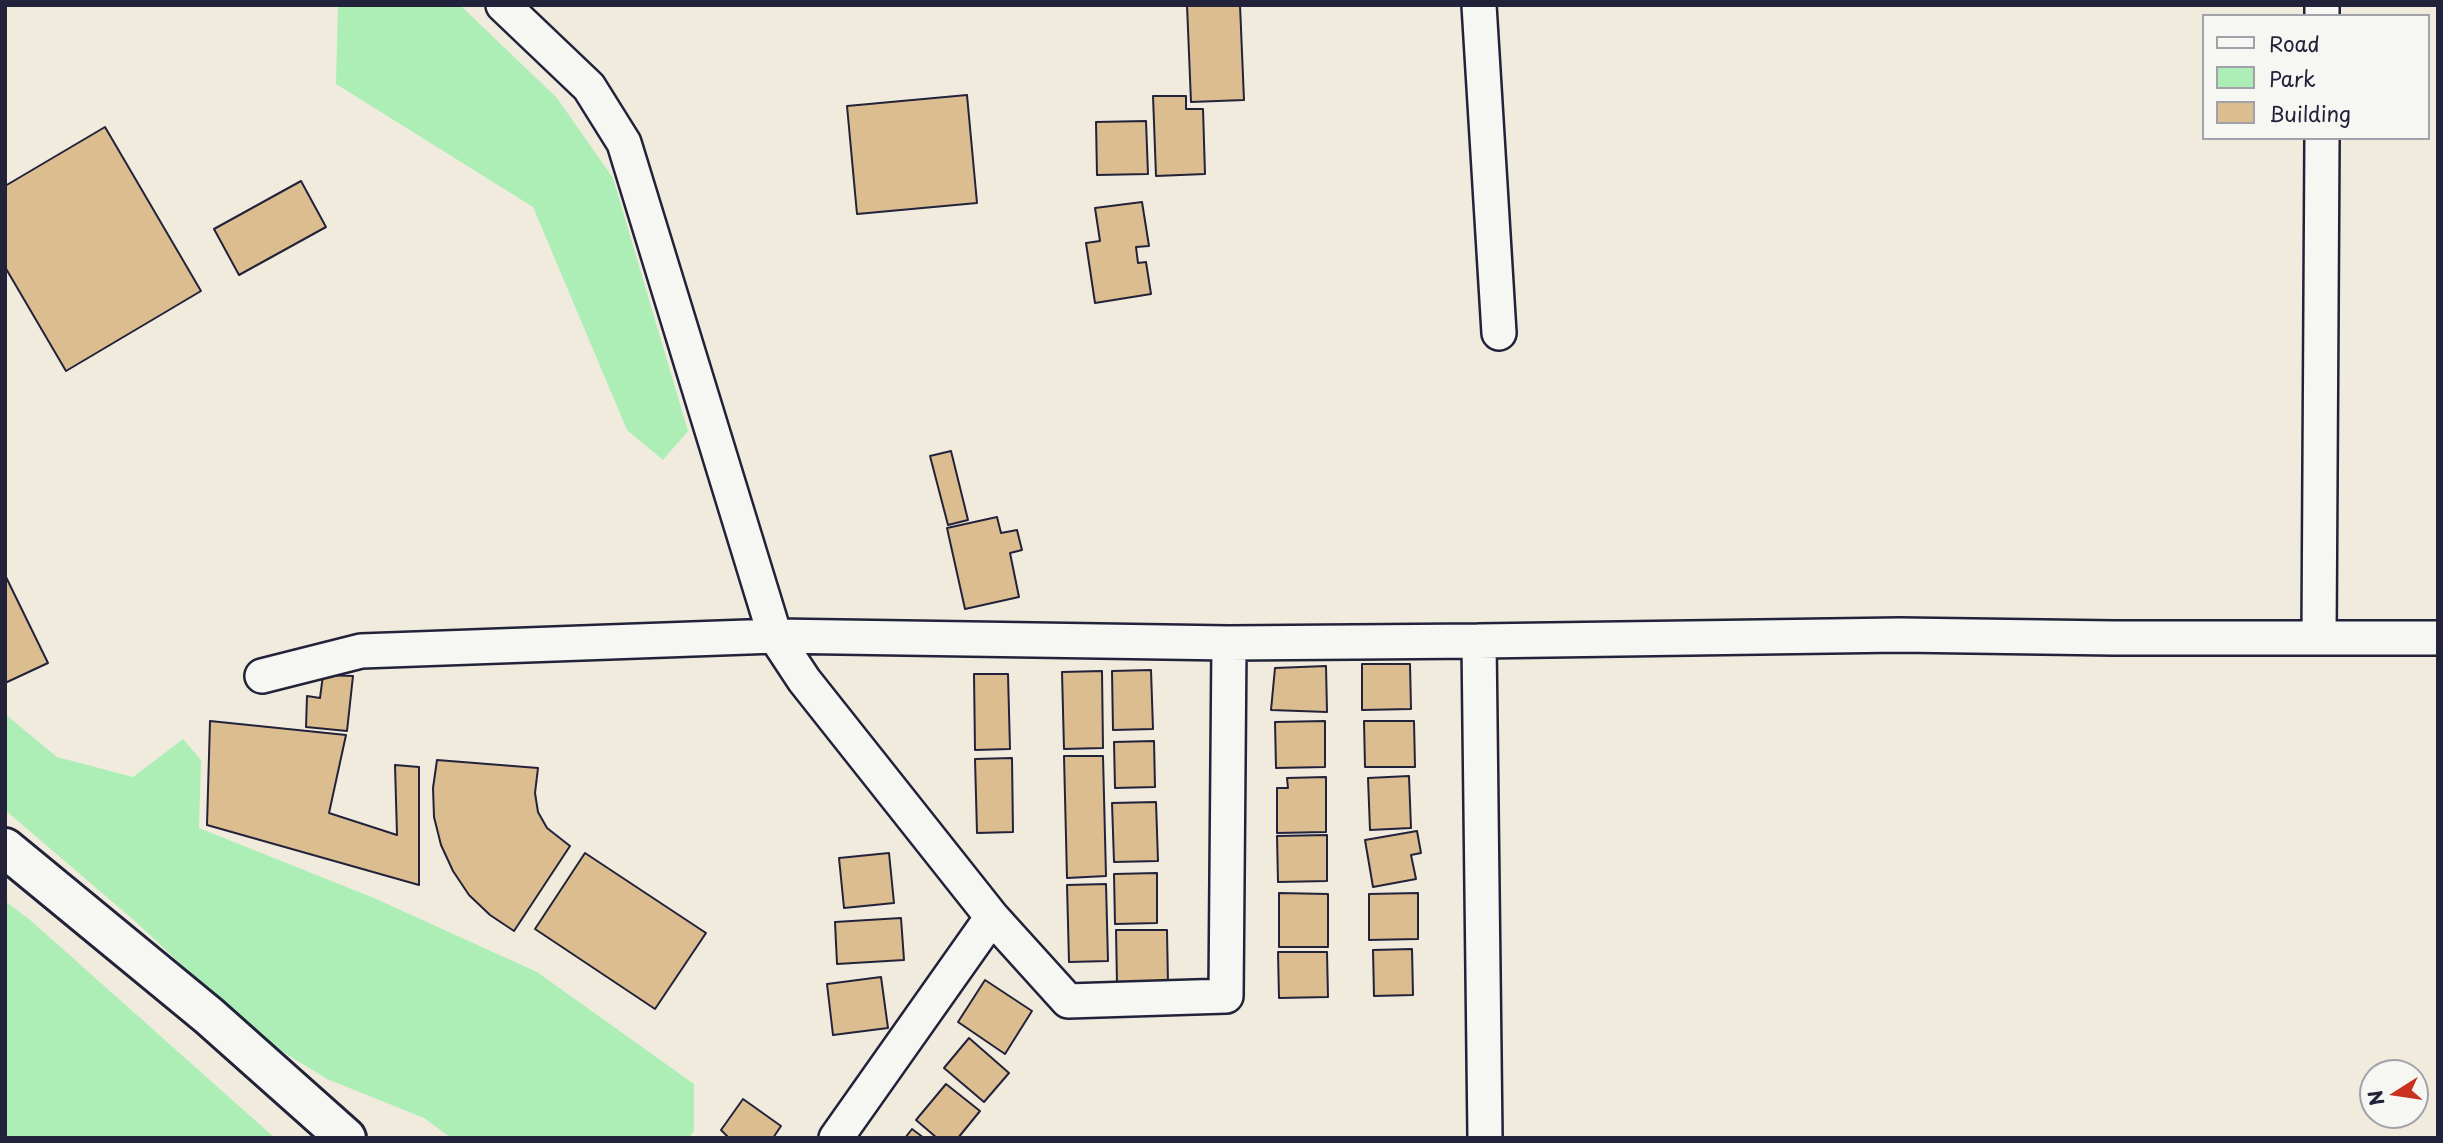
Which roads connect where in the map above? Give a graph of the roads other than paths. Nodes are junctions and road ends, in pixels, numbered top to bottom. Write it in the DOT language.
graph roads {
  1 [pos="503,5"];
  2 [pos="1479,5"];
  3 [pos="2322,140"];
  4 [pos="1499,333"];
  5 [pos="775,636"];
  6 [pos="2319,638"];
  7 [pos="2438,638"];
  8 [pos="1479,641"];
  9 [pos="1229,643"];
  10 [pos="262,676"];
  11 [pos="5,848"];
  12 [pos="992,917"];
  13 [pos="346,1138"];
  14 [pos="836,1138"];
  15 [pos="1485,1138"];
  1 -- 5 [label="street"];
  2 -- 4 [label="street"];
  3 -- 6 [label="street"];
  5 -- 9 [label="street"];
  5 -- 10 [label="street"];
  5 -- 12 [label="street"];
  6 -- 7 [label="street"];
  6 -- 8 [label="street"];
  8 -- 9 [label="street"];
  8 -- 15 [label="street"];
  9 -- 12 [label="street"];
  11 -- 13 [label="street"];
  12 -- 14 [label="street"];
}
